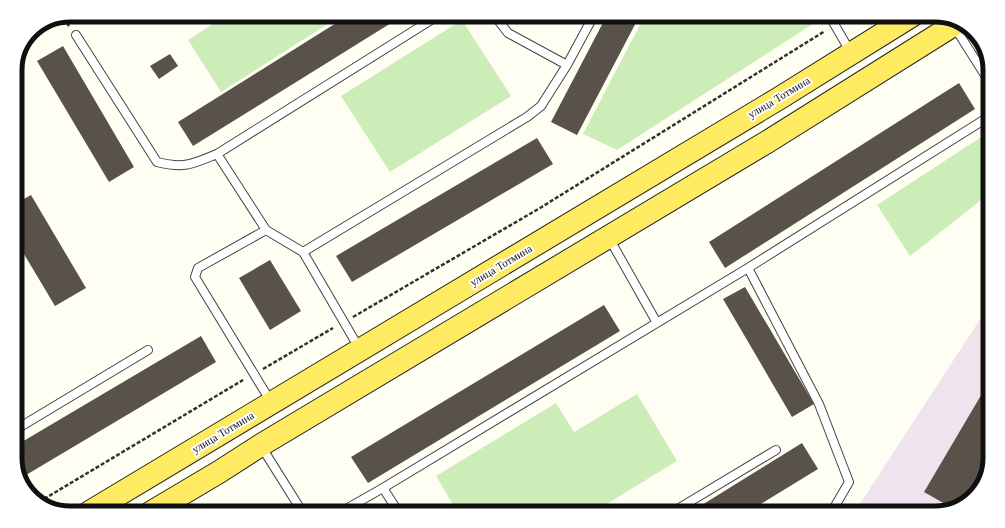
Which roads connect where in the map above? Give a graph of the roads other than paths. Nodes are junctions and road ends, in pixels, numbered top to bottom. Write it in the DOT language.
graph roads {
  1 [pos="428,22"];
  2 [pos="499,22"];
  3 [pos="590,22"];
  4 [pos="833,22"];
  5 [pos="902,22"];
  6 [pos="952,26"];
  7 [pos="961,30"];
  8 [pos="76,35"];
  9 [pos="851,54"];
  10 [pos="567,65"];
  11 [pos="983,70"];
  12 [pos="809,79"];
  13 [pos="821,108"];
  14 [pos="745,118"];
  15 [pos="983,120"];
  16 [pos="767,142"];
  17 [pos="218,154"];
  18 [pos="266,230"];
  19 [pos="608,236"];
  20 [pos="303,252"];
  21 [pos="748,268"];
  22 [pos="657,323"];
  23 [pos="148,350"];
  24 [pos="360,350"];
  25 [pos="271,403"];
  26 [pos="22,426"];
  27 [pos="261,445"];
  28 [pos="776,450"];
  29 [pos="383,488"];
  30 [pos="100,506"];
  31 [pos="162,506"];
  32 [pos="299,506"];
  33 [pos="351,506"];
  34 [pos="395,506"];
  35 [pos="683,506"];
  36 [pos="835,506"];
  1 -- 17 [label="lane"];
  2 -- 10 [label="lane"];
  3 -- 10 [label="lane"];
  4 -- 9 [label="lane"];
  5 -- 9 [label="main road, улица Тотмина"];
  6 -- 13 [label="main road"];
  7 -- 11 [label="lane"];
  8 -- 17 [label="lane"];
  9 -- 12 [label="main road, улица Тотмина"];
  10 -- 20 [label="lane"];
  12 -- 13 [label="main road"];
  12 -- 14 [label="main road, улица Тотмина"];
  13 -- 16 [label="main road"];
  14 -- 16 [label="main road"];
  14 -- 24 [label="main road, улица Тотмина"];
  15 -- 21 [label="lane"];
  16 -- 19 [label="main road"];
  17 -- 18 [label="lane"];
  18 -- 20 [label="lane"];
  18 -- 25 [label="lane"];
  19 -- 22 [label="lane"];
  19 -- 27 [label="main road"];
  20 -- 24 [label="lane"];
  21 -- 22 [label="lane"];
  21 -- 36 [label="lane"];
  22 -- 29 [label="lane"];
  23 -- 26 [label="lane"];
  24 -- 25 [label="main road, улица Тотмина"];
  25 -- 30 [label="main road, улица Тотмина"];
  27 -- 31 [label="main road"];
  27 -- 32 [label="lane"];
  28 -- 35 [label="lane"];
  29 -- 33 [label="lane"];
  29 -- 34 [label="lane"];
}
